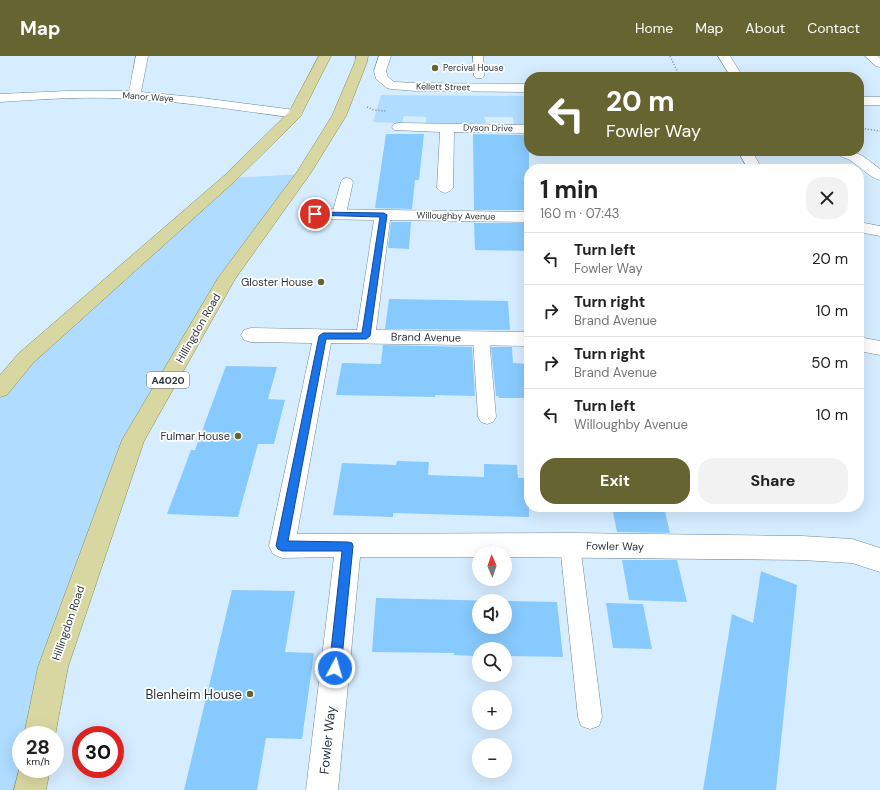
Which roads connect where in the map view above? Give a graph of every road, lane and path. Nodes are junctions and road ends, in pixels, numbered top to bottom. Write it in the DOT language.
graph roads {
  1 [pos="142,56"];
  2 [pos="325,56"];
  3 [pos="362,56"];
  4 [pos="385,56"];
  5 [pos="478,56"];
  6 [pos="670,56"];
  7 [pos="724,56"];
  8 [pos="872,56"];
  9 [pos="880,64"];
  10 [pos="678,72"];
  11 [pos="734,72"];
  12 [pos="478,76"];
  13 [pos="524,88"];
  14 [pos="134,95"];
  15 [pos="0,98"];
  16 [pos="864,101"];
  17 [pos="880,101"];
  18 [pos="295,114"];
  19 [pos="399,127"];
  20 [pos="447,128"];
  21 [pos="524,128"];
  22 [pos="864,129"];
  23 [pos="880,131"];
  24 [pos="853,156"];
  25 [pos="880,176"];
  26 [pos="347,182"];
  27 [pos="445,188"];
  28 [pos="315,214"];
  29 [pos="339,214"];
  30 [pos="384,215"];
  31 [pos="524,217"];
  32 [pos="864,228"];
  33 [pos="880,231"];
  34 [pos="251,335"];
  35 [pos="323,336"];
  36 [pos="366,336"];
  37 [pos="481,338"];
  38 [pos="524,339"];
  39 [pos="864,345"];
  40 [pos="880,348"];
  41 [pos="0,389"];
  42 [pos="487,417"];
  43 [pos="570,545"];
  44 [pos="348,546"];
  45 [pos="880,560"];
  46 [pos="590,717"];
  47 [pos="42,726"];
  48 [pos="32,778"];
  49 [pos="30,790"];
  50 [pos="322,790"];
  1 -- 14 [label="street"];
  2 -- 18 [label="main road"];
  3 -- 47 [label="main road, Hillingdon Road / A4020"];
  4 -- 13 [label="street, Kellett Street"];
  5 -- 12 [label="lane"];
  6 -- 10 [label="path"];
  7 -- 11 [label="street"];
  8 -- 9 [label="street"];
  14 -- 15 [label="street, Manor Waye"];
  14 -- 18 [label="street, Manor Waye"];
  16 -- 17 [label="street"];
  18 -- 41 [label="main road"];
  19 -- 20 [label="street, Dyson Drive"];
  20 -- 21 [label="street, Dyson Drive"];
  20 -- 27 [label="street, Dyson Drive"];
  22 -- 23 [label="path"];
  24 -- 25 [label="street"];
  26 -- 29 [label="lane"];
  28 -- 29 [label="street, Willoughby Avenue"];
  29 -- 30 [label="street, Willoughby Avenue"];
  30 -- 31 [label="street, Willoughby Avenue"];
  30 -- 36 [label="street"];
  32 -- 33 [label="street"];
  34 -- 35 [label="street, Brand Avenue"];
  35 -- 36 [label="street, Brand Avenue"];
  35 -- 44 [label="street, Fowler Way"];
  36 -- 37 [label="street, Brand Avenue"];
  37 -- 38 [label="street, Brand Avenue"];
  37 -- 42 [label="lane"];
  39 -- 40 [label="street"];
  43 -- 44 [label="street, Fowler Way"];
  43 -- 45 [label="street, Fowler Way"];
  43 -- 46 [label="lane"];
  44 -- 50 [label="street, Fowler Way"];
  48 -- 49 [label="main road"];
}
